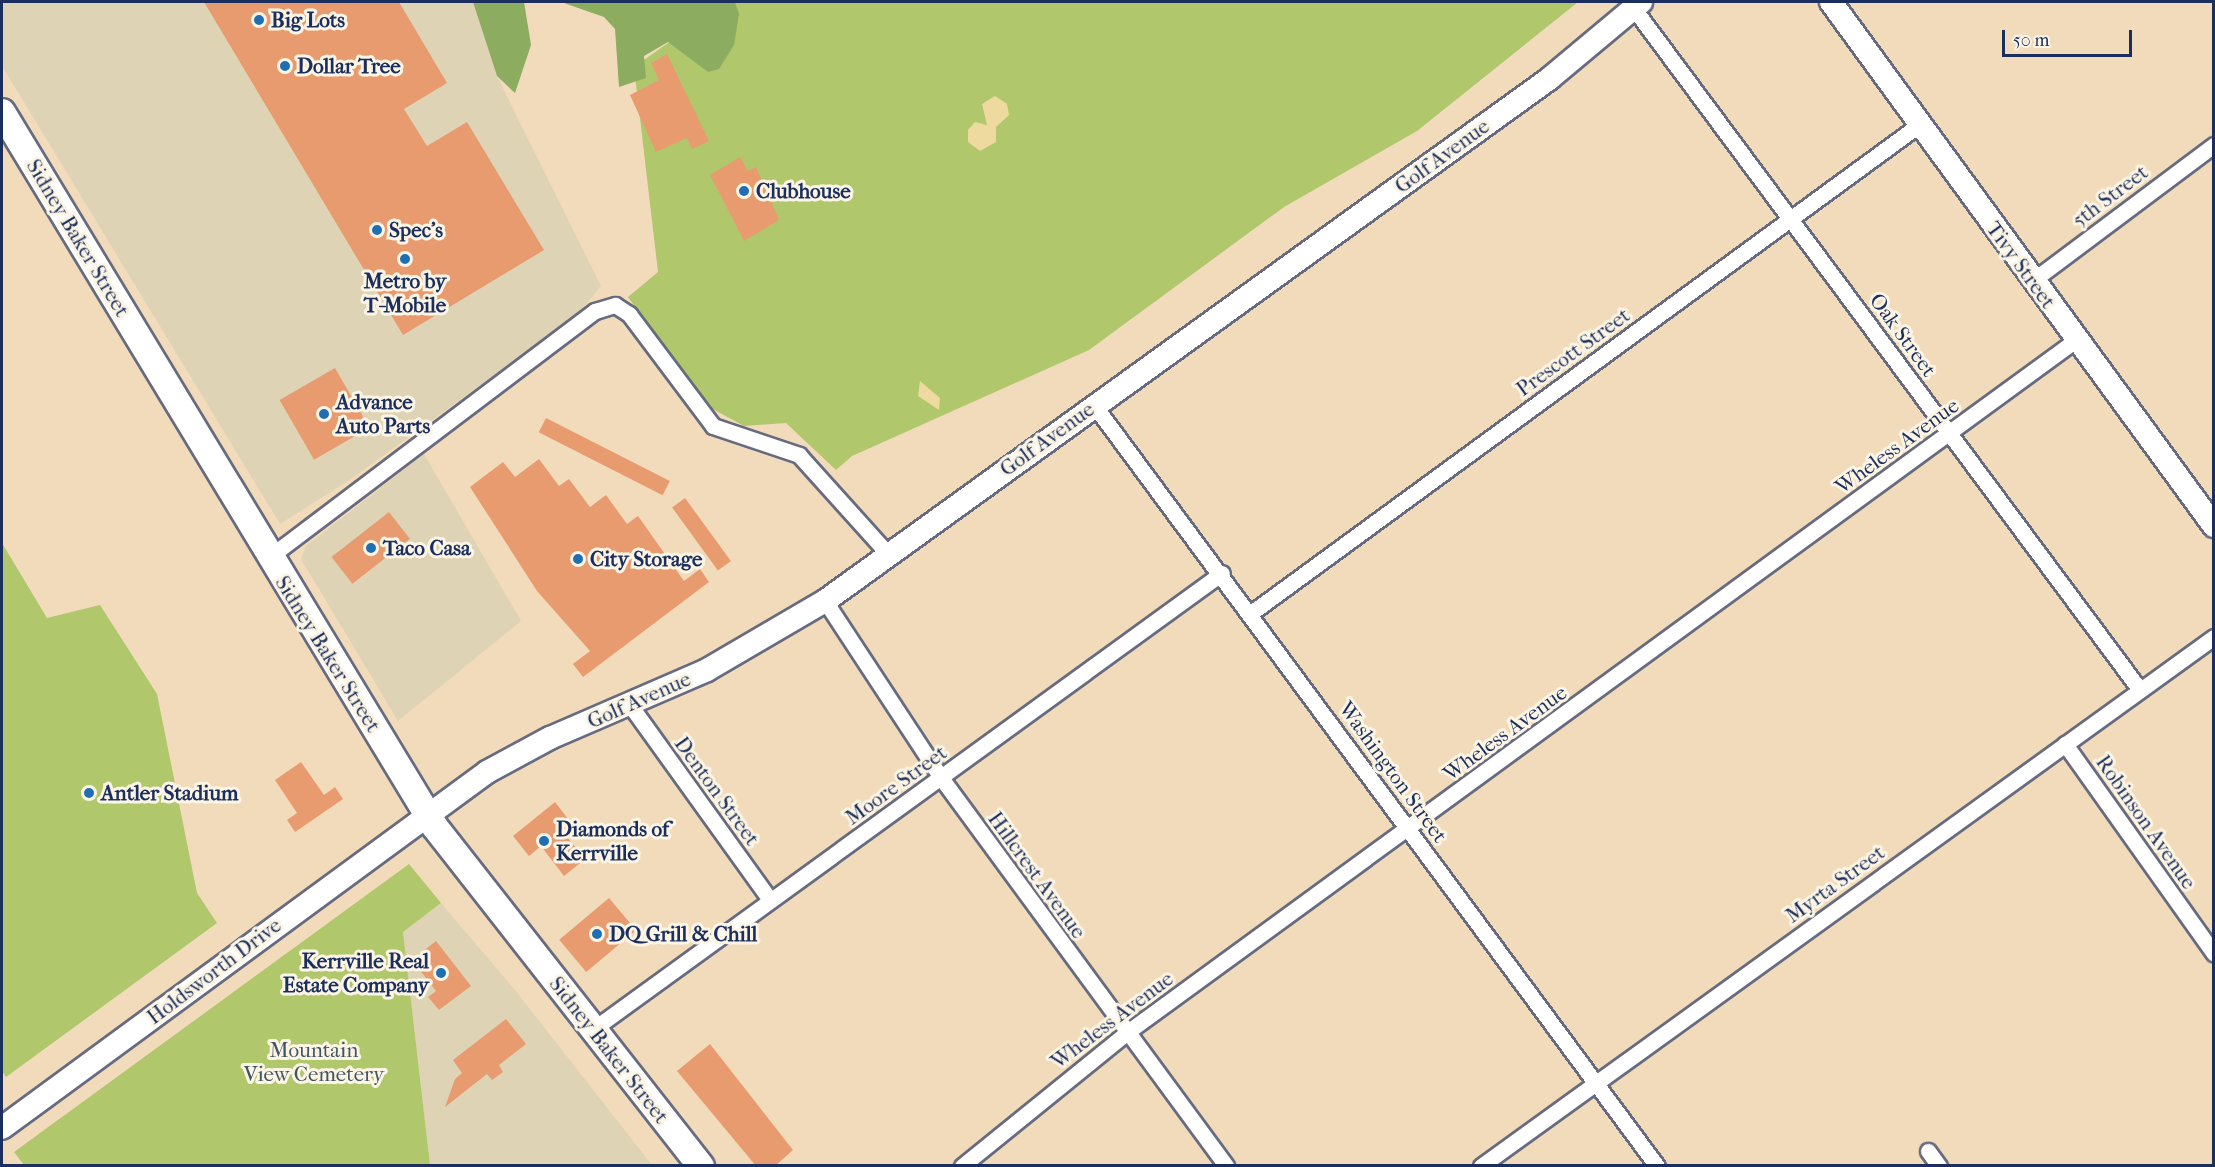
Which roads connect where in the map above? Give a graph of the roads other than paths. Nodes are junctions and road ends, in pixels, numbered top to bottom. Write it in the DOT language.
graph roads {
  1 [pos="1832,2"];
  2 [pos="1636,3"];
  3 [pos="2,112"];
  4 [pos="1920,124"];
  5 [pos="2214,145"];
  6 [pos="1791,218"];
  7 [pos="2032,281"];
  8 [pos="2077,339"];
  9 [pos="1094,405"];
  10 [pos="1949,433"];
  11 [pos="2214,526"];
  12 [pos="888,554"];
  13 [pos="268,558"];
  14 [pos="1222,573"];
  15 [pos="825,602"];
  16 [pos="1251,613"];
  17 [pos="2214,637"];
  18 [pos="2140,690"];
  19 [pos="630,705"];
  20 [pos="2065,744"];
  21 [pos="942,779"];
  22 [pos="428,815"];
  23 [pos="1409,829"];
  24 [pos="770,900"];
  25 [pos="2214,954"];
  26 [pos="592,1030"];
  27 [pos="1126,1033"];
  28 [pos="1596,1083"];
  29 [pos="2,1128"];
  30 [pos="1928,1151"];
  31 [pos="700,1166"];
  32 [pos="962,1166"];
  33 [pos="1226,1166"];
  34 [pos="1481,1166"];
  35 [pos="1657,1166"];
  36 [pos="1939,1166"];
  1 -- 4 [label="main road, Tivy Street"];
  2 -- 6 [label="street, Oak Street"];
  2 -- 9 [label="main road, Golf Avenue"];
  3 -- 13 [label="main road, Sidney Baker Street"];
  4 -- 6 [label="street, Prescott Street"];
  4 -- 7 [label="main road, Tivy Street"];
  5 -- 7 [label="street, 5th Street"];
  6 -- 10 [label="street, Oak Street"];
  6 -- 16 [label="street, Prescott Street"];
  7 -- 8 [label="main road, Tivy Street"];
  8 -- 10 [label="street, Wheless Avenue"];
  8 -- 11 [label="main road, Tivy Street"];
  9 -- 12 [label="main road, Golf Avenue"];
  9 -- 14 [label="street, Washington Street"];
  10 -- 18 [label="street, Oak Street"];
  10 -- 23 [label="street, Wheless Avenue"];
  12 -- 13 [label="street"];
  12 -- 15 [label="main road, Golf Avenue"];
  13 -- 22 [label="main road, Sidney Baker Street"];
  14 -- 16 [label="street, Washington Street"];
  14 -- 21 [label="street, Moore Street"];
  15 -- 19 [label="main road, Golf Avenue"];
  15 -- 21 [label="street, Hillcrest Avenue"];
  16 -- 23 [label="street, Washington Street"];
  17 -- 18 [label="street, Myrta Street"];
  18 -- 20 [label="street, Myrta Street"];
  19 -- 22 [label="main road, Golf Avenue"];
  19 -- 24 [label="street, Denton Street"];
  20 -- 25 [label="street, Robinson Avenue"];
  20 -- 28 [label="street, Myrta Street"];
  21 -- 24 [label="street, Moore Street"];
  21 -- 27 [label="street, Hillcrest Avenue"];
  22 -- 26 [label="main road, Sidney Baker Street"];
  22 -- 29 [label="main road, Holdsworth Drive"];
  23 -- 27 [label="street, Wheless Avenue"];
  23 -- 28 [label="street, Washington Street"];
  24 -- 26 [label="street, Moore Street"];
  26 -- 31 [label="main road, Sidney Baker Street"];
  27 -- 32 [label="street, Wheless Avenue"];
  27 -- 33 [label="street, Hillcrest Avenue"];
  28 -- 34 [label="street, Myrta Street"];
  28 -- 35 [label="street, Washington Street"];
  30 -- 36 [label="street"];
}
